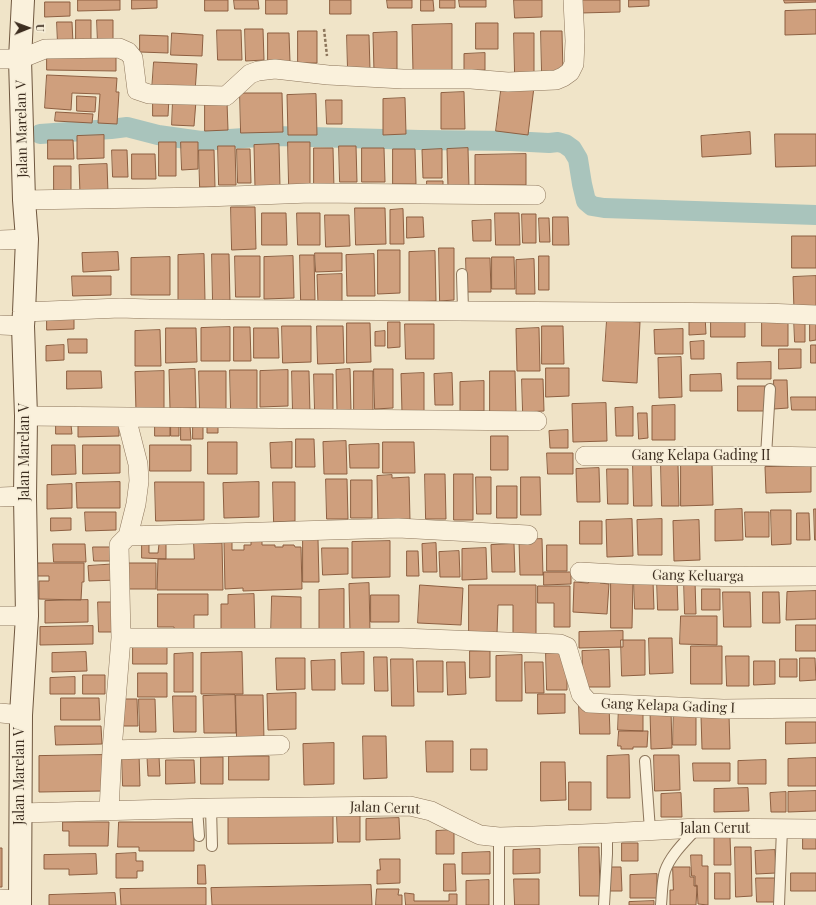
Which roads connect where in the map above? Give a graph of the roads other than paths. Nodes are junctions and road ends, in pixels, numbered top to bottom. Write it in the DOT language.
graph roads {
  1 [pos="23,0"];
  2 [pos="573,0"];
  3 [pos="10,59"];
  4 [pos="536,195"];
  5 [pos="24,200"];
  6 [pos="27,239"];
  7 [pos="0,240"];
  8 [pos="462,274"];
  9 [pos="463,312"];
  10 [pos="816,315"];
  11 [pos="24,319"];
  12 [pos="0,325"];
  13 [pos="770,389"];
  14 [pos="26,416"];
  15 [pos="126,417"];
  16 [pos="537,421"];
  17 [pos="585,456"];
  18 [pos="766,456"];
  19 [pos="816,457"];
  20 [pos="25,496"];
  21 [pos="0,497"];
  22 [pos="528,535"];
  23 [pos="128,536"];
  24 [pos="580,572"];
  25 [pos="816,576"];
  26 [pos="0,616"];
  27 [pos="27,616"];
  28 [pos="121,638"];
  29 [pos="816,708"];
  30 [pos="10,714"];
  31 [pos="280,745"];
  32 [pos="112,750"];
  33 [pos="645,761"];
  34 [pos="204,808"];
  35 [pos="109,811"];
  36 [pos="20,813"];
  37 [pos="697,828"];
  38 [pos="782,829"];
  39 [pos="816,829"];
  40 [pos="650,830"];
  41 [pos="607,833"];
  42 [pos="199,836"];
  43 [pos="498,837"];
  44 [pos="212,846"];
  45 [pos="13,901"];
  46 [pos="499,905"];
  47 [pos="604,905"];
  48 [pos="661,905"];
  49 [pos="779,905"];
  1 -- 3 [label="street, Jalan Marelan V"];
  2 -- 3 [label="street"];
  3 -- 5 [label="street, Jalan Marelan V"];
  4 -- 5 [label="street"];
  5 -- 6 [label="street, Jalan Marelan V"];
  6 -- 7 [label="street"];
  6 -- 11 [label="street, Jalan Marelan V"];
  8 -- 9 [label="lane"];
  9 -- 10 [label="street"];
  9 -- 11 [label="street"];
  11 -- 12 [label="street"];
  11 -- 14 [label="street, Jalan Marelan V"];
  13 -- 18 [label="lane"];
  14 -- 15 [label="street"];
  14 -- 20 [label="street, Jalan Marelan V"];
  15 -- 16 [label="street"];
  15 -- 23 [label="street"];
  17 -- 18 [label="street, Gang Kelapa Gading II"];
  18 -- 19 [label="street, Gang Kelapa Gading II"];
  20 -- 21 [label="street"];
  20 -- 27 [label="street, Jalan Marelan V"];
  22 -- 23 [label="street"];
  23 -- 28 [label="street"];
  24 -- 25 [label="street, Gang Keluarga"];
  26 -- 27 [label="street"];
  27 -- 30 [label="street, Jalan Marelan V"];
  28 -- 29 [label="street, Gang Kelapa Gading I"];
  28 -- 32 [label="street"];
  30 -- 36 [label="street, Jalan Marelan V"];
  31 -- 32 [label="street"];
  32 -- 35 [label="street"];
  33 -- 40 [label="lane"];
  34 -- 35 [label="street, Jalan Cerut"];
  34 -- 42 [label="lane"];
  34 -- 43 [label="street, Jalan Cerut"];
  34 -- 44 [label="lane"];
  35 -- 36 [label="street, Jalan Cerut"];
  36 -- 45 [label="street, Jalan Marelan V"];
  37 -- 38 [label="street, Jalan Cerut"];
  37 -- 40 [label="street, Jalan Cerut"];
  37 -- 48 [label="lane"];
  38 -- 39 [label="street, Jalan Cerut"];
  38 -- 49 [label="lane"];
  40 -- 41 [label="street, Jalan Cerut"];
  41 -- 43 [label="street, Jalan Cerut"];
  41 -- 47 [label="lane"];
  43 -- 46 [label="lane"];
}
